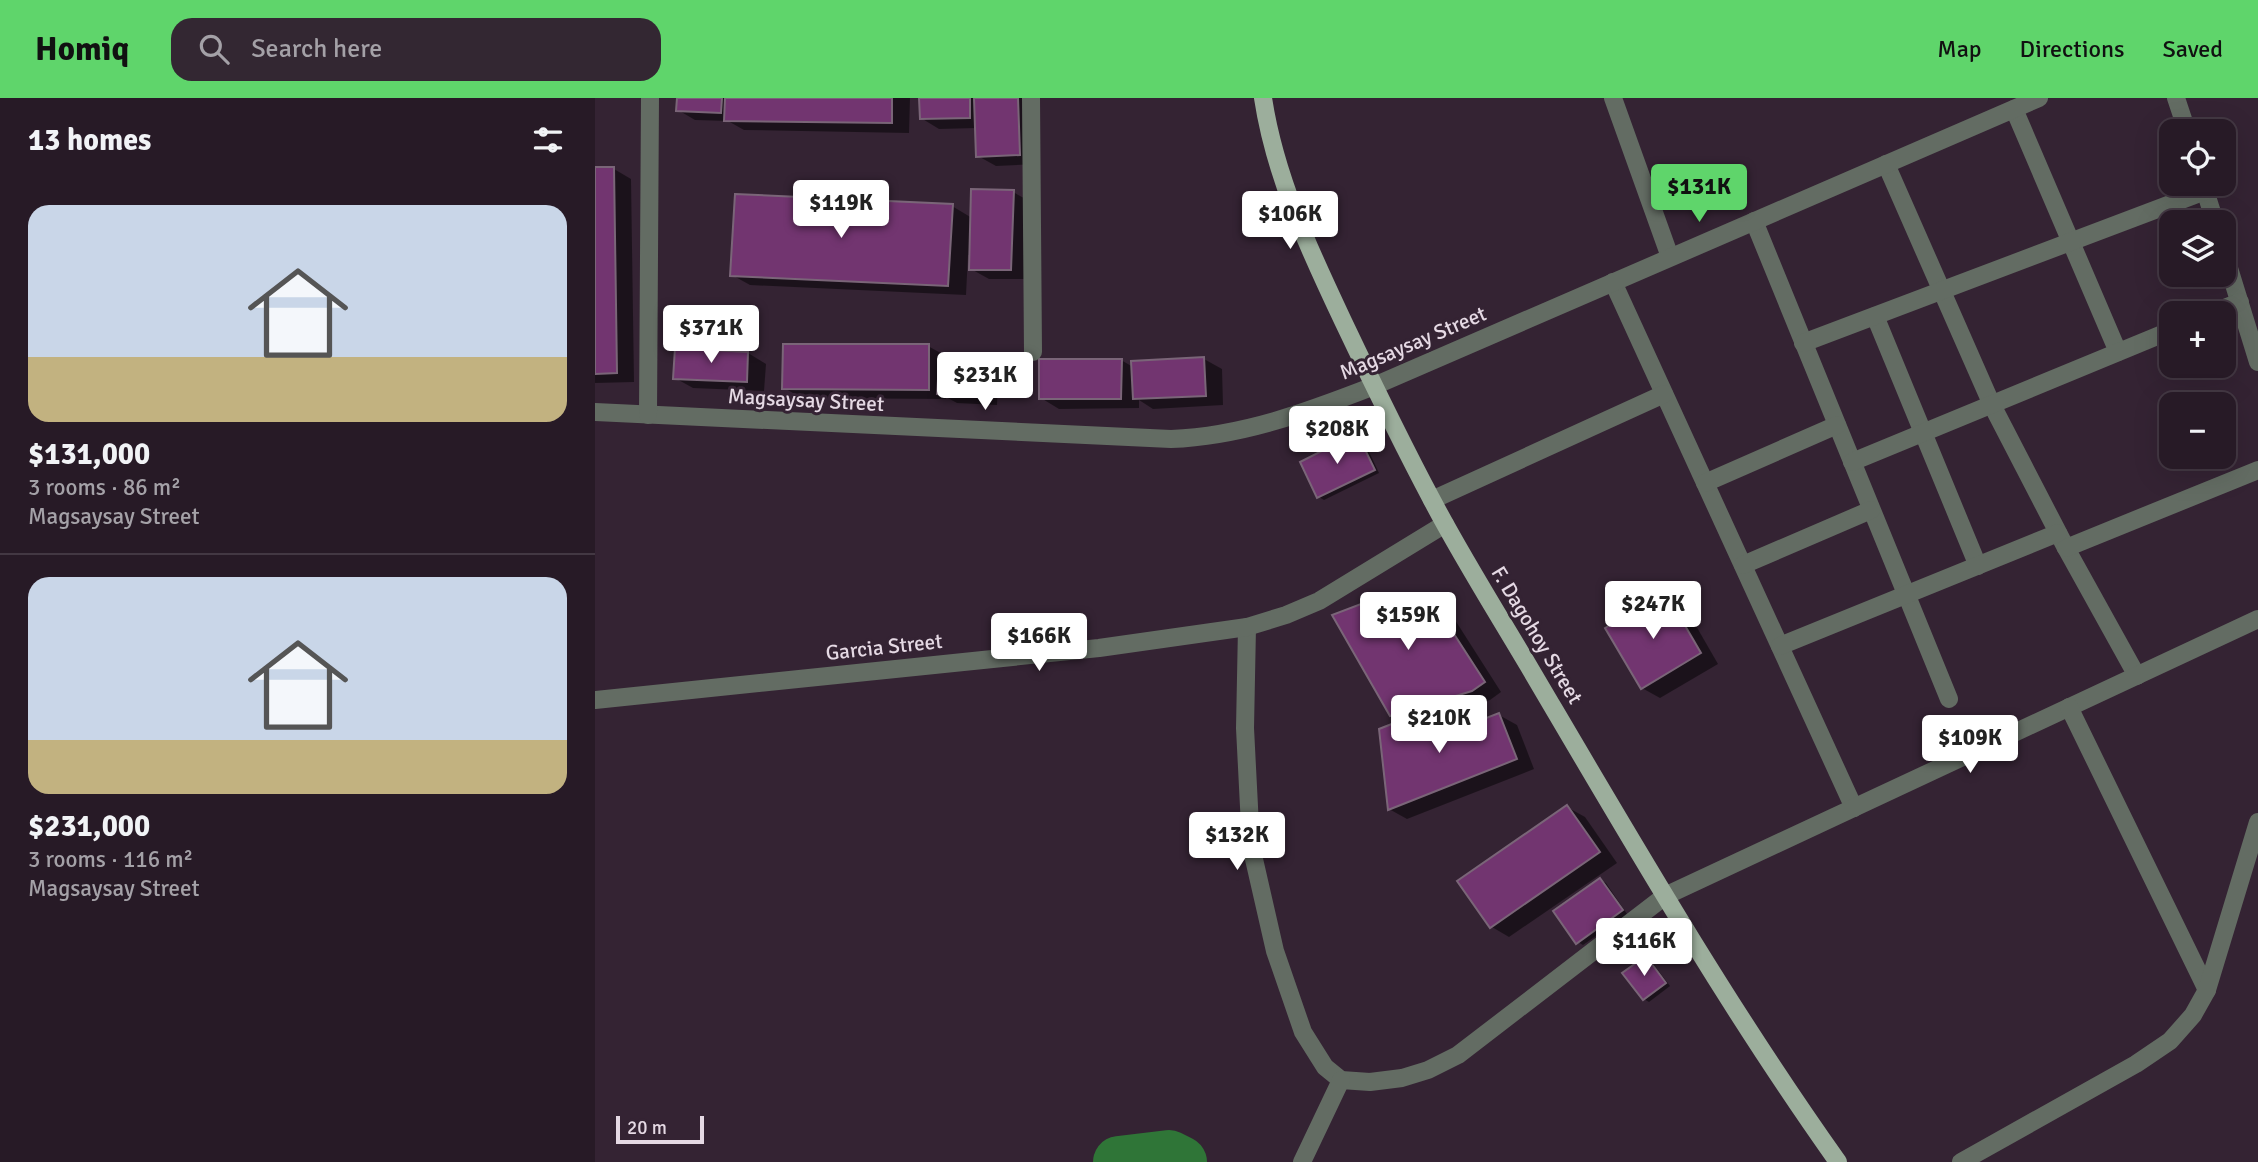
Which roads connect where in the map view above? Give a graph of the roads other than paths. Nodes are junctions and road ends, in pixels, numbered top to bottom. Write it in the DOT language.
graph roads {
  1 [pos="650,98"];
  2 [pos="1031,98"];
  3 [pos="1263,98"];
  4 [pos="1613,98"];
  5 [pos="2039,98"];
  6 [pos="2176,98"];
  7 [pos="2014,109"];
  8 [pos="2183,119"];
  9 [pos="1886,164"];
  10 [pos="2182,196"];
  11 [pos="1753,221"];
  12 [pos="2071,242"];
  13 [pos="1670,257"];
  14 [pos="1613,282"];
  15 [pos="2235,287"];
  16 [pos="1941,291"];
  17 [pos="2240,302"];
  18 [pos="2236,304"];
  19 [pos="1875,316"];
  20 [pos="2159,335"];
  21 [pos="1803,343"];
  22 [pos="1033,352"];
  23 [pos="2118,352"];
  24 [pos="2257,357"];
  25 [pos="1374,386"];
  26 [pos="1664,394"];
  27 [pos="1992,405"];
  28 [pos="595,412"];
  29 [pos="648,415"];
  30 [pos="1837,425"];
  31 [pos="1923,433"];
  32 [pos="1852,462"];
  33 [pos="2258,470"];
  34 [pos="1705,482"];
  35 [pos="1432,500"];
  36 [pos="1871,510"];
  37 [pos="1445,524"];
  38 [pos="2062,541"];
  39 [pos="1743,565"];
  40 [pos="1978,566"];
  41 [pos="1907,596"];
  42 [pos="2258,619"];
  43 [pos="1247,627"];
  44 [pos="1780,646"];
  45 [pos="2137,676"];
  46 [pos="1949,699"];
  47 [pos="595,701"];
  48 [pos="2069,707"];
  49 [pos="1854,808"];
  50 [pos="2258,822"];
  51 [pos="1665,896"];
  52 [pos="2207,990"];
  53 [pos="1341,1080"];
  54 [pos="1301,1162"];
  55 [pos="1838,1162"];
  56 [pos="1961,1162"];
  1 -- 29 [label="street"];
  2 -- 22 [label="street"];
  3 -- 25 [label="main road, F. Dagohoy Street"];
  4 -- 13 [label="street"];
  5 -- 7 [label="street, Magsaysay Street"];
  6 -- 8 [label="street"];
  7 -- 9 [label="street, Magsaysay Street"];
  7 -- 12 [label="street"];
  9 -- 11 [label="street, Magsaysay Street"];
  9 -- 16 [label="street"];
  10 -- 12 [label="street"];
  11 -- 13 [label="street, Magsaysay Street"];
  11 -- 21 [label="street"];
  12 -- 16 [label="street"];
  12 -- 23 [label="street"];
  13 -- 14 [label="street, Magsaysay Street"];
  14 -- 25 [label="street, Magsaysay Street"];
  14 -- 26 [label="street"];
  15 -- 17 [label="street"];
  16 -- 19 [label="street"];
  16 -- 27 [label="street"];
  17 -- 18 [label="street"];
  17 -- 24 [label="street"];
  19 -- 21 [label="street"];
  19 -- 31 [label="street"];
  20 -- 23 [label="street"];
  21 -- 30 [label="street"];
  23 -- 27 [label="street"];
  25 -- 29 [label="street, Magsaysay Street"];
  25 -- 35 [label="main road, F. Dagohoy Street"];
  26 -- 34 [label="street"];
  26 -- 35 [label="street"];
  27 -- 31 [label="street"];
  27 -- 38 [label="street"];
  28 -- 29 [label="street, Magsaysay Street"];
  30 -- 32 [label="street"];
  30 -- 34 [label="street"];
  31 -- 32 [label="street"];
  31 -- 40 [label="street"];
  32 -- 36 [label="street"];
  33 -- 38 [label="street"];
  34 -- 39 [label="street"];
  35 -- 37 [label="main road, F. Dagohoy Street"];
  36 -- 39 [label="street"];
  36 -- 41 [label="street"];
  37 -- 43 [label="street, Garcia Street"];
  37 -- 51 [label="main road, F. Dagohoy Street"];
  38 -- 40 [label="street"];
  38 -- 45 [label="street"];
  39 -- 44 [label="street"];
  40 -- 41 [label="street"];
  41 -- 44 [label="street"];
  41 -- 46 [label="street"];
  42 -- 45 [label="street"];
  43 -- 47 [label="street, Garcia Street"];
  43 -- 53 [label="street"];
  44 -- 49 [label="street"];
  45 -- 48 [label="street"];
  48 -- 49 [label="street"];
  48 -- 52 [label="street"];
  49 -- 51 [label="street"];
  50 -- 52 [label="street"];
  51 -- 53 [label="street"];
  51 -- 55 [label="main road, F. Dagohoy Street"];
  52 -- 56 [label="street"];
  53 -- 54 [label="street"];
}
